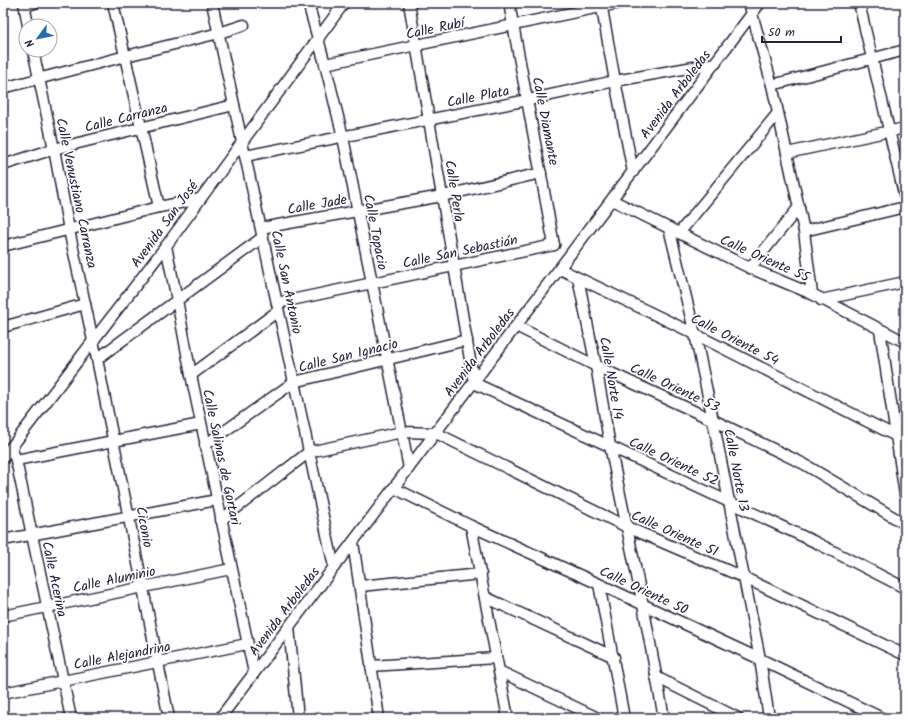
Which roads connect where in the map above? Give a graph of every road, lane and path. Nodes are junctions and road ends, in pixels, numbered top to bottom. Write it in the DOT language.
graph roads {
  1 [pos="113,3"];
  2 [pos="212,3"];
  3 [pos="308,3"];
  4 [pos="344,3"];
  5 [pos="409,3"];
  6 [pos="509,3"];
  7 [pos="620,3"];
  8 [pos="749,3"];
  9 [pos="760,3"];
  10 [pos="859,3"];
  11 [pos="28,4"];
  12 [pos="602,5"];
  13 [pos="752,14"];
  14 [pos="28,18"];
  15 [pos="244,25"];
  16 [pos="514,26"];
  17 [pos="219,33"];
  18 [pos="317,38"];
  19 [pos="417,46"];
  20 [pos="905,50"];
  21 [pos="126,56"];
  22 [pos="34,58"];
  23 [pos="872,59"];
  24 [pos="716,63"];
  25 [pos="325,64"];
  26 [pos="38,78"];
  27 [pos="614,81"];
  28 [pos="772,85"];
  29 [pos="3,88"];
  30 [pos="528,100"];
  31 [pos="234,105"];
  32 [pos="778,113"];
  33 [pos="429,120"];
  34 [pos="141,127"];
  35 [pos="905,128"];
  36 [pos="889,132"];
  37 [pos="342,137"];
  38 [pos="242,142"];
  39 [pos="54,149"];
  40 [pos="787,153"];
  41 [pos="245,156"];
  42 [pos="3,165"];
  43 [pos="633,172"];
  44 [pos="542,173"];
  45 [pos="442,196"];
  46 [pos="905,198"];
  47 [pos="200,199"];
  48 [pos="612,200"];
  49 [pos="159,207"];
  50 [pos="799,207"];
  51 [pos="905,207"];
  52 [pos="358,211"];
  53 [pos="669,228"];
  54 [pos="69,230"];
  55 [pos="804,231"];
  56 [pos="262,232"];
  57 [pos="679,233"];
  58 [pos="554,245"];
  59 [pos="3,246"];
  60 [pos="166,246"];
  61 [pos="569,256"];
  62 [pos="453,267"];
  63 [pos="750,268"];
  64 [pos="560,269"];
  65 [pos="578,278"];
  66 [pos="905,282"];
  67 [pos="371,284"];
  68 [pos="812,294"];
  69 [pos="177,300"];
  70 [pos="822,300"];
  71 [pos="85,304"];
  72 [pos="278,307"];
  73 [pos="516,326"];
  74 [pos="3,327"];
  75 [pos="880,330"];
  76 [pos="695,334"];
  77 [pos="467,340"];
  78 [pos="93,341"];
  79 [pos="905,342"];
  80 [pos="97,359"];
  81 [pos="387,360"];
  82 [pos="596,366"];
  83 [pos="190,375"];
  84 [pos="294,382"];
  85 [pos="474,382"];
  86 [pos="713,420"];
  87 [pos="201,424"];
  88 [pos="402,432"];
  89 [pos="436,433"];
  90 [pos="896,436"];
  91 [pos="114,441"];
  92 [pos="205,444"];
  93 [pos="610,446"];
  94 [pos="11,447"];
  95 [pos="309,452"];
  96 [pos="3,458"];
  97 [pos="16,460"];
  98 [pos="409,468"];
  99 [pos="394,488"];
  100 [pos="905,495"];
  101 [pos="217,500"];
  102 [pos="729,502"];
  103 [pos="129,516"];
  104 [pos="221,520"];
  105 [pos="905,524"];
  106 [pos="471,526"];
  107 [pos="627,527"];
  108 [pos="31,535"];
  109 [pos="3,540"];
  110 [pos="353,542"];
  111 [pos="334,567"];
  112 [pos="231,569"];
  113 [pos="481,574"];
  114 [pos="745,578"];
  115 [pos="599,584"];
  116 [pos="360,586"];
  117 [pos="143,587"];
  118 [pos="905,588"];
  119 [pos="486,597"];
  120 [pos="643,605"];
  121 [pos="47,607"];
  122 [pos="3,616"];
  123 [pos="289,627"];
  124 [pos="247,644"];
  125 [pos="905,656"];
  126 [pos="614,657"];
  127 [pos="496,658"];
  128 [pos="760,659"];
  129 [pos="158,662"];
  130 [pos="371,666"];
  131 [pos="499,671"];
  132 [pos="254,674"];
  133 [pos="656,677"];
  134 [pos="62,681"];
  135 [pos="3,693"];
  136 [pos="70,718"];
  137 [pos="169,718"];
  138 [pos="220,718"];
  139 [pos="298,718"];
  140 [pos="379,718"];
  141 [pos="508,718"];
  142 [pos="598,718"];
  143 [pos="624,718"];
  144 [pos="664,718"];
  145 [pos="738,718"];
  146 [pos="769,718"];
  147 [pos="882,718"];
  1 -- 21 [label="street"];
  2 -- 17 [label="street, Calle San Antonio"];
  3 -- 18 [label="street, Calle Topacio"];
  4 -- 18 [label="street, Avenida San José"];
  5 -- 19 [label="street, Calle Perla"];
  6 -- 16 [label="street, Calle Diamante"];
  7 -- 12 [label="street, Calle Rubí"];
  8 -- 13 [label="street"];
  9 -- 13 [label="street, Avenida Arboledas"];
  10 -- 23 [label="street"];
  11 -- 14 [label="street"];
  12 -- 16 [label="street, Calle Rubí"];
  12 -- 27 [label="street"];
  13 -- 24 [label="street, Avenida Arboledas"];
  13 -- 28 [label="street"];
  15 -- 17 [label="street"];
  16 -- 19 [label="street, Calle Rubí"];
  16 -- 30 [label="street, Calle Diamante"];
  17 -- 21 [label="street"];
  17 -- 31 [label="street, Calle San Antonio"];
  18 -- 25 [label="street, Calle Topacio"];
  18 -- 38 [label="street, Avenida San José"];
  19 -- 25 [label="street, Calle Rubí"];
  19 -- 33 [label="street, Calle Perla"];
  20 -- 23 [label="street"];
  21 -- 26 [label="street"];
  21 -- 34 [label="street"];
  22 -- 26 [label="street, Calle Venustiano Carranza"];
  23 -- 28 [label="street"];
  23 -- 36 [label="street"];
  24 -- 27 [label="street, Calle Plata"];
  24 -- 43 [label="street, Avenida Arboledas"];
  25 -- 37 [label="street, Calle Topacio"];
  26 -- 29 [label="street"];
  26 -- 39 [label="street, Calle Venustiano Carranza"];
  27 -- 30 [label="street, Calle Plata"];
  27 -- 43 [label="street"];
  28 -- 32 [label="street"];
  30 -- 33 [label="street, Calle Plata"];
  30 -- 44 [label="street, Calle Diamante"];
  31 -- 34 [label="street, Calle Carranza"];
  31 -- 38 [label="street, Calle San Antonio"];
  32 -- 40 [label="street"];
  32 -- 57 [label="street"];
  33 -- 37 [label="street, Calle Plata"];
  33 -- 45 [label="street, Calle Perla"];
  34 -- 39 [label="street, Calle Carranza"];
  34 -- 49 [label="street"];
  35 -- 36 [label="street"];
  36 -- 40 [label="street"];
  36 -- 46 [label="street"];
  37 -- 41 [label="street, Calle Plata"];
  37 -- 52 [label="street, Calle Topacio"];
  38 -- 41 [label="street, Calle San Antonio"];
  38 -- 47 [label="street, Avenida San José"];
  39 -- 42 [label="street, Calle Carranza"];
  39 -- 54 [label="street, Calle Venustiano Carranza"];
  40 -- 50 [label="street"];
  41 -- 56 [label="street, Calle San Antonio"];
  43 -- 48 [label="street, Avenida Arboledas"];
  44 -- 45 [label="street, Calle Jade"];
  44 -- 58 [label="street, Calle Diamante"];
  45 -- 52 [label="street, Calle Jade"];
  45 -- 62 [label="street, Calle Perla"];
  47 -- 49 [label="street"];
  47 -- 60 [label="street, Avenida San José"];
  48 -- 53 [label="street, Calle Oriente 55"];
  48 -- 61 [label="street, Avenida Arboledas"];
  49 -- 54 [label="street"];
  50 -- 55 [label="street"];
  50 -- 63 [label="street"];
  51 -- 55 [label="street"];
  52 -- 56 [label="street, Calle Jade"];
  52 -- 67 [label="street, Calle Topacio"];
  53 -- 57 [label="street, Calle Oriente 55"];
  53 -- 76 [label="street, Calle Norte 13"];
  54 -- 59 [label="street"];
  54 -- 71 [label="street, Calle Venustiano Carranza"];
  55 -- 68 [label="street"];
  56 -- 69 [label="street, Calle Jade"];
  56 -- 72 [label="street, Calle San Antonio"];
  57 -- 63 [label="street, Calle Oriente 55"];
  58 -- 61 [label="street"];
  58 -- 62 [label="street, Calle San Sebastián"];
  60 -- 69 [label="street, Calle Salinas de Gortari"];
  60 -- 78 [label="street, Avenida San José"];
  61 -- 64 [label="street, Avenida Arboledas"];
  62 -- 67 [label="street, Calle San Sebastián"];
  62 -- 77 [label="street, Calle Perla"];
  63 -- 68 [label="street, Calle Oriente 55"];
  64 -- 65 [label="street, Calle Oriente 54"];
  64 -- 73 [label="street, Avenida Arboledas"];
  65 -- 76 [label="street, Calle Oriente 54"];
  65 -- 82 [label="street, Calle Norte 14"];
  66 -- 70 [label="street"];
  67 -- 72 [label="street, Calle San Sebastián"];
  67 -- 81 [label="street, Calle Topacio"];
  68 -- 70 [label="street, Calle Oriente 55"];
  69 -- 80 [label="street, Calle Jade"];
  69 -- 83 [label="street, Calle Salinas de Gortari"];
  70 -- 75 [label="street, Calle Oriente 55"];
  71 -- 74 [label="street"];
  71 -- 78 [label="street, Calle Venustiano Carranza"];
  72 -- 83 [label="street, Calle San Sebastián"];
  72 -- 84 [label="street, Calle San Antonio"];
  73 -- 82 [label="street, Calle Oriente 53"];
  73 -- 85 [label="street, Avenida Arboledas"];
  75 -- 79 [label="street, Calle Oriente 55"];
  75 -- 90 [label="street"];
  76 -- 86 [label="street, Calle Norte 13"];
  76 -- 90 [label="street, Calle Oriente 54"];
  77 -- 81 [label="street, Calle San Ignacio"];
  77 -- 85 [label="street, Calle Perla"];
  78 -- 80 [label="street, Ciconio"];
  78 -- 94 [label="street, Avenida San José"];
  80 -- 91 [label="street, Ciconio"];
  81 -- 84 [label="street, Calle San Ignacio"];
  81 -- 88 [label="street, Calle Topacio"];
  82 -- 86 [label="street, Calle Oriente 53"];
  82 -- 93 [label="street, Calle Norte 14"];
  83 -- 87 [label="street, Calle Salinas de Gortari"];
  84 -- 92 [label="street, Calle San Ignacio"];
  84 -- 95 [label="street, Calle San Antonio"];
  85 -- 89 [label="street, Avenida Arboledas"];
  85 -- 93 [label="street, Calle Oriente 52"];
  86 -- 102 [label="street, Calle Norte 13"];
  86 -- 105 [label="street, Calle Oriente 53"];
  87 -- 91 [label="street"];
  87 -- 92 [label="street, Calle Salinas de Gortari"];
  88 -- 89 [label="street"];
  88 -- 95 [label="street"];
  88 -- 98 [label="street, Calle Topacio"];
  89 -- 98 [label="street, Avenida Arboledas"];
  89 -- 107 [label="street, Calle Oriente 51"];
  90 -- 100 [label="street"];
  91 -- 97 [label="street"];
  91 -- 103 [label="street, Ciconio"];
  92 -- 101 [label="street, Calle Salinas de Gortari"];
  93 -- 102 [label="street, Calle Oriente 52"];
  93 -- 107 [label="street, Calle Norte 14"];
  94 -- 96 [label="street, Avenida San José"];
  94 -- 97 [label="street, Calle Acerina"];
  95 -- 104 [label="street"];
  95 -- 111 [label="street, Calle San Antonio"];
  97 -- 108 [label="street, Calle Acerina"];
  98 -- 99 [label="street, Avenida Arboledas"];
  99 -- 106 [label="street, Calle Oriente 50"];
  99 -- 110 [label="street, Avenida Arboledas"];
  101 -- 103 [label="street"];
  101 -- 104 [label="street, Calle Salinas de Gortari"];
  102 -- 114 [label="street, Calle Norte 13"];
  102 -- 118 [label="street, Calle Oriente 52"];
  103 -- 108 [label="street"];
  103 -- 117 [label="street, Ciconio"];
  104 -- 112 [label="street, Calle Salinas de Gortari"];
  106 -- 113 [label="street"];
  106 -- 115 [label="street, Calle Oriente 50"];
  107 -- 114 [label="street, Calle Oriente 51"];
  107 -- 120 [label="street, Calle Norte 14"];
  108 -- 109 [label="street"];
  108 -- 121 [label="street, Calle Acerina"];
  110 -- 111 [label="street, Avenida Arboledas"];
  110 -- 116 [label="street"];
  111 -- 123 [label="street, Avenida Arboledas"];
  112 -- 117 [label="street, Calle Aluminio"];
  112 -- 124 [label="street, Calle Salinas de Gortari"];
  113 -- 116 [label="street"];
  113 -- 119 [label="street"];
  114 -- 125 [label="street, Calle Oriente 51"];
  114 -- 128 [label="street, Calle Norte 13"];
  115 -- 120 [label="street, Calle Oriente 50"];
  115 -- 126 [label="street"];
  116 -- 130 [label="street"];
  117 -- 121 [label="street, Calle Aluminio"];
  117 -- 129 [label="street, Ciconio"];
  119 -- 126 [label="street"];
  119 -- 127 [label="street"];
  120 -- 128 [label="street, Calle Oriente 50"];
  120 -- 133 [label="street, Calle Norte 14"];
  121 -- 122 [label="street, Calle Aluminio"];
  121 -- 134 [label="street, Calle Acerina"];
  123 -- 132 [label="street, Avenida Arboledas"];
  123 -- 139 [label="street"];
  124 -- 129 [label="street, Calle Alejandrina"];
  124 -- 132 [label="street, Calle Salinas de Gortari"];
  126 -- 143 [label="street"];
  127 -- 130 [label="street"];
  127 -- 131 [label="street"];
  128 -- 146 [label="street, Calle Norte 13"];
  128 -- 147 [label="street, Calle Oriente 50"];
  129 -- 134 [label="street, Calle Alejandrina"];
  129 -- 137 [label="street, Ciconio"];
  130 -- 140 [label="street"];
  131 -- 141 [label="street"];
  131 -- 142 [label="street"];
  132 -- 138 [label="street, Avenida Arboledas"];
  133 -- 144 [label="street, Calle Norte 14"];
  133 -- 145 [label="street"];
  134 -- 135 [label="street, Calle Alejandrina"];
  134 -- 136 [label="street, Calle Acerina"];
}
